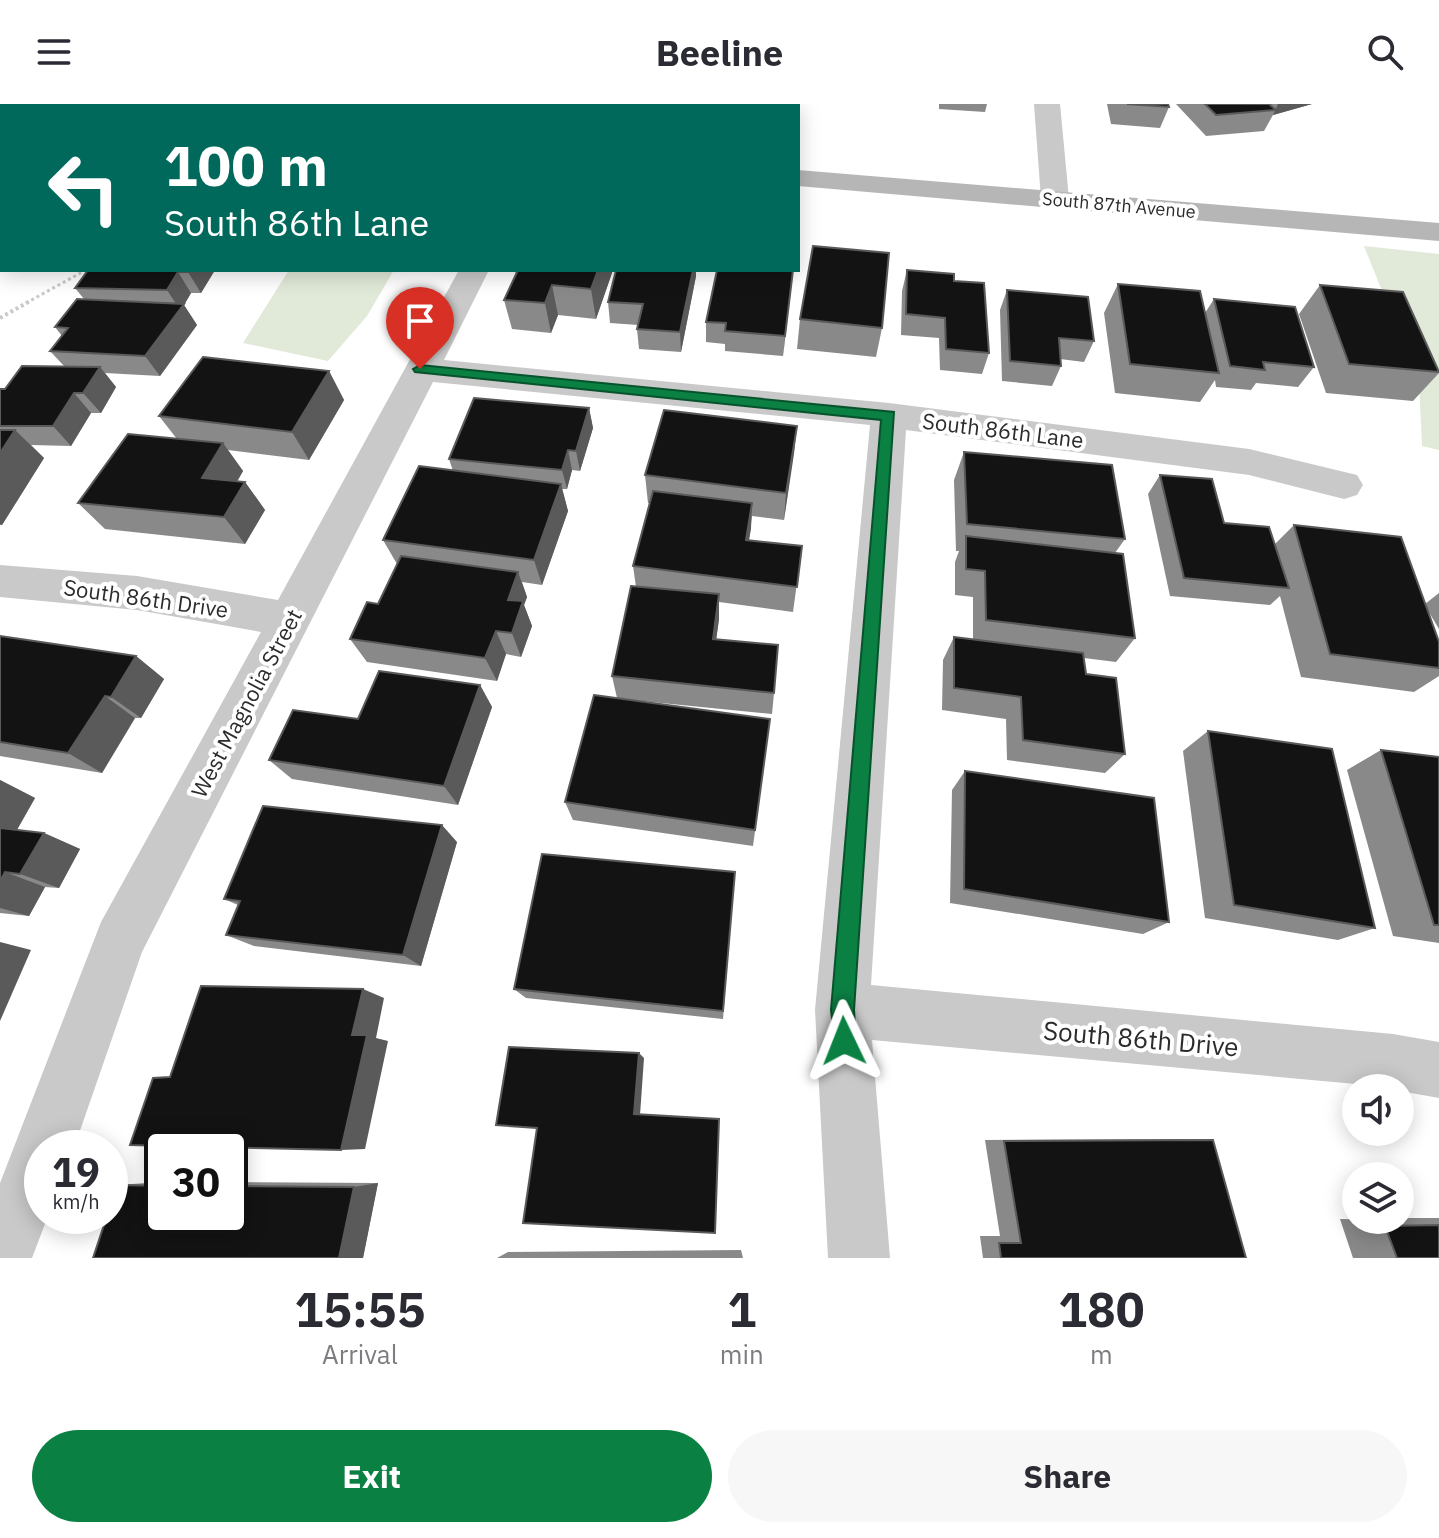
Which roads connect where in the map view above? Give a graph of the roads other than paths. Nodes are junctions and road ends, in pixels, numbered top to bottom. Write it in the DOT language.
graph roads {
  1 [pos="1047,104"];
  2 [pos="800,178"];
  3 [pos="1055,199"];
  4 [pos="1439,232"];
  5 [pos="473,272"];
  6 [pos="420,369"];
  7 [pos="889,415"];
  8 [pos="1344,485"];
  9 [pos="0,581"];
  10 [pos="291,620"];
  11 [pos="842,1010"];
  12 [pos="1439,1070"];
  13 [pos="50,1130"];
  14 [pos="24,1199"];
  15 [pos="1,1258"];
  16 [pos="859,1258"];
  1 -- 3 [label="street"];
  2 -- 3 [label="street, South 87th Avenue"];
  3 -- 4 [label="street, South 87th Avenue"];
  5 -- 6 [label="street, West Magnolia Street"];
  6 -- 7 [label="street, South 86th Lane"];
  6 -- 10 [label="street, West Magnolia Street"];
  7 -- 8 [label="street, South 86th Lane"];
  7 -- 11 [label="street"];
  9 -- 10 [label="street, South 86th Drive"];
  10 -- 13 [label="street, West Magnolia Street"];
  11 -- 12 [label="street, South 86th Drive"];
  11 -- 16 [label="street"];
  14 -- 15 [label="street, West Magnolia Street"];
}
